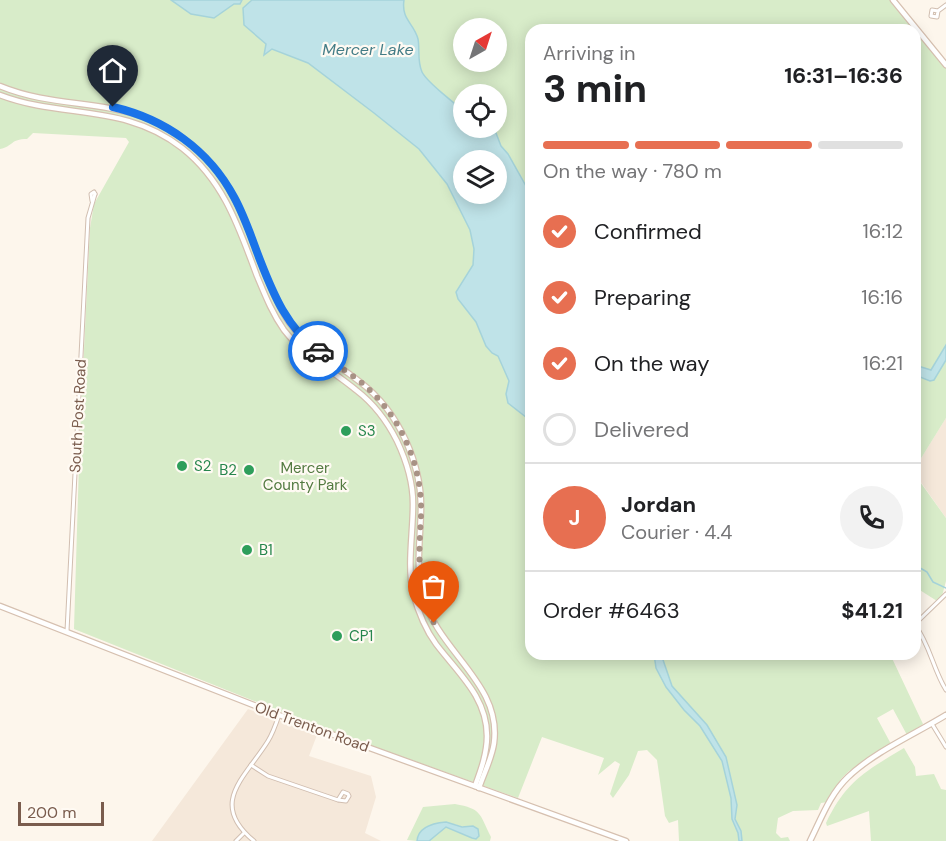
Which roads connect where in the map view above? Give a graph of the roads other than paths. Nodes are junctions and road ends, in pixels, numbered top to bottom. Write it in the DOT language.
graph roads {
  1 [pos="893,0"];
  2 [pos="946,5"];
  3 [pos="938,11"];
  4 [pos="913,24"];
  5 [pos="921,34"];
  6 [pos="946,65"];
  7 [pos="0,86"];
  8 [pos="0,95"];
  9 [pos="92,202"];
  10 [pos="267,276"];
  11 [pos="259,279"];
  12 [pos="341,368"];
  13 [pos="336,375"];
  14 [pos="946,594"];
  15 [pos="0,606"];
  16 [pos="921,619"];
  17 [pos="68,631"];
  18 [pos="921,635"];
  19 [pos="473,676"];
  20 [pos="466,681"];
  21 [pos="946,690"];
  22 [pos="279,715"];
  23 [pos="946,715"];
  24 [pos="932,724"];
  25 [pos="946,747"];
  26 [pos="251,765"];
  27 [pos="481,776"];
  28 [pos="464,782"];
  29 [pos="477,787"];
  30 [pos="492,792"];
  31 [pos="338,800"];
  32 [pos="244,833"];
  33 [pos="236,841"];
  34 [pos="254,841"];
  35 [pos="626,841"];
  36 [pos="810,841"];
  1 -- 4 [label="street"];
  2 -- 3 [label="street"];
  5 -- 6 [label="street"];
  7 -- 10 [label="street"];
  8 -- 11 [label="street"];
  9 -- 17 [label="street, South Post Road"];
  10 -- 11 [label="street"];
  10 -- 12 [label="street"];
  11 -- 13 [label="street"];
  12 -- 13 [label="street"];
  12 -- 19 [label="street"];
  13 -- 20 [label="street"];
  14 -- 16 [label="street"];
  15 -- 17 [label="street, Old Trenton Road"];
  17 -- 22 [label="street, Old Trenton Road"];
  18 -- 21 [label="street"];
  19 -- 20 [label="street"];
  19 -- 27 [label="street"];
  20 -- 27 [label="street"];
  22 -- 26 [label="street"];
  22 -- 28 [label="street, Old Trenton Road"];
  23 -- 24 [label="street"];
  24 -- 25 [label="street"];
  24 -- 36 [label="street"];
  26 -- 31 [label="street"];
  26 -- 32 [label="street"];
  27 -- 28 [label="street"];
  27 -- 29 [label="street"];
  27 -- 30 [label="street"];
  28 -- 29 [label="street, Old Trenton Road"];
  29 -- 30 [label="street, Old Trenton Road"];
  30 -- 35 [label="street, Old Trenton Road"];
  32 -- 33 [label="street"];
  32 -- 34 [label="street"];
}
